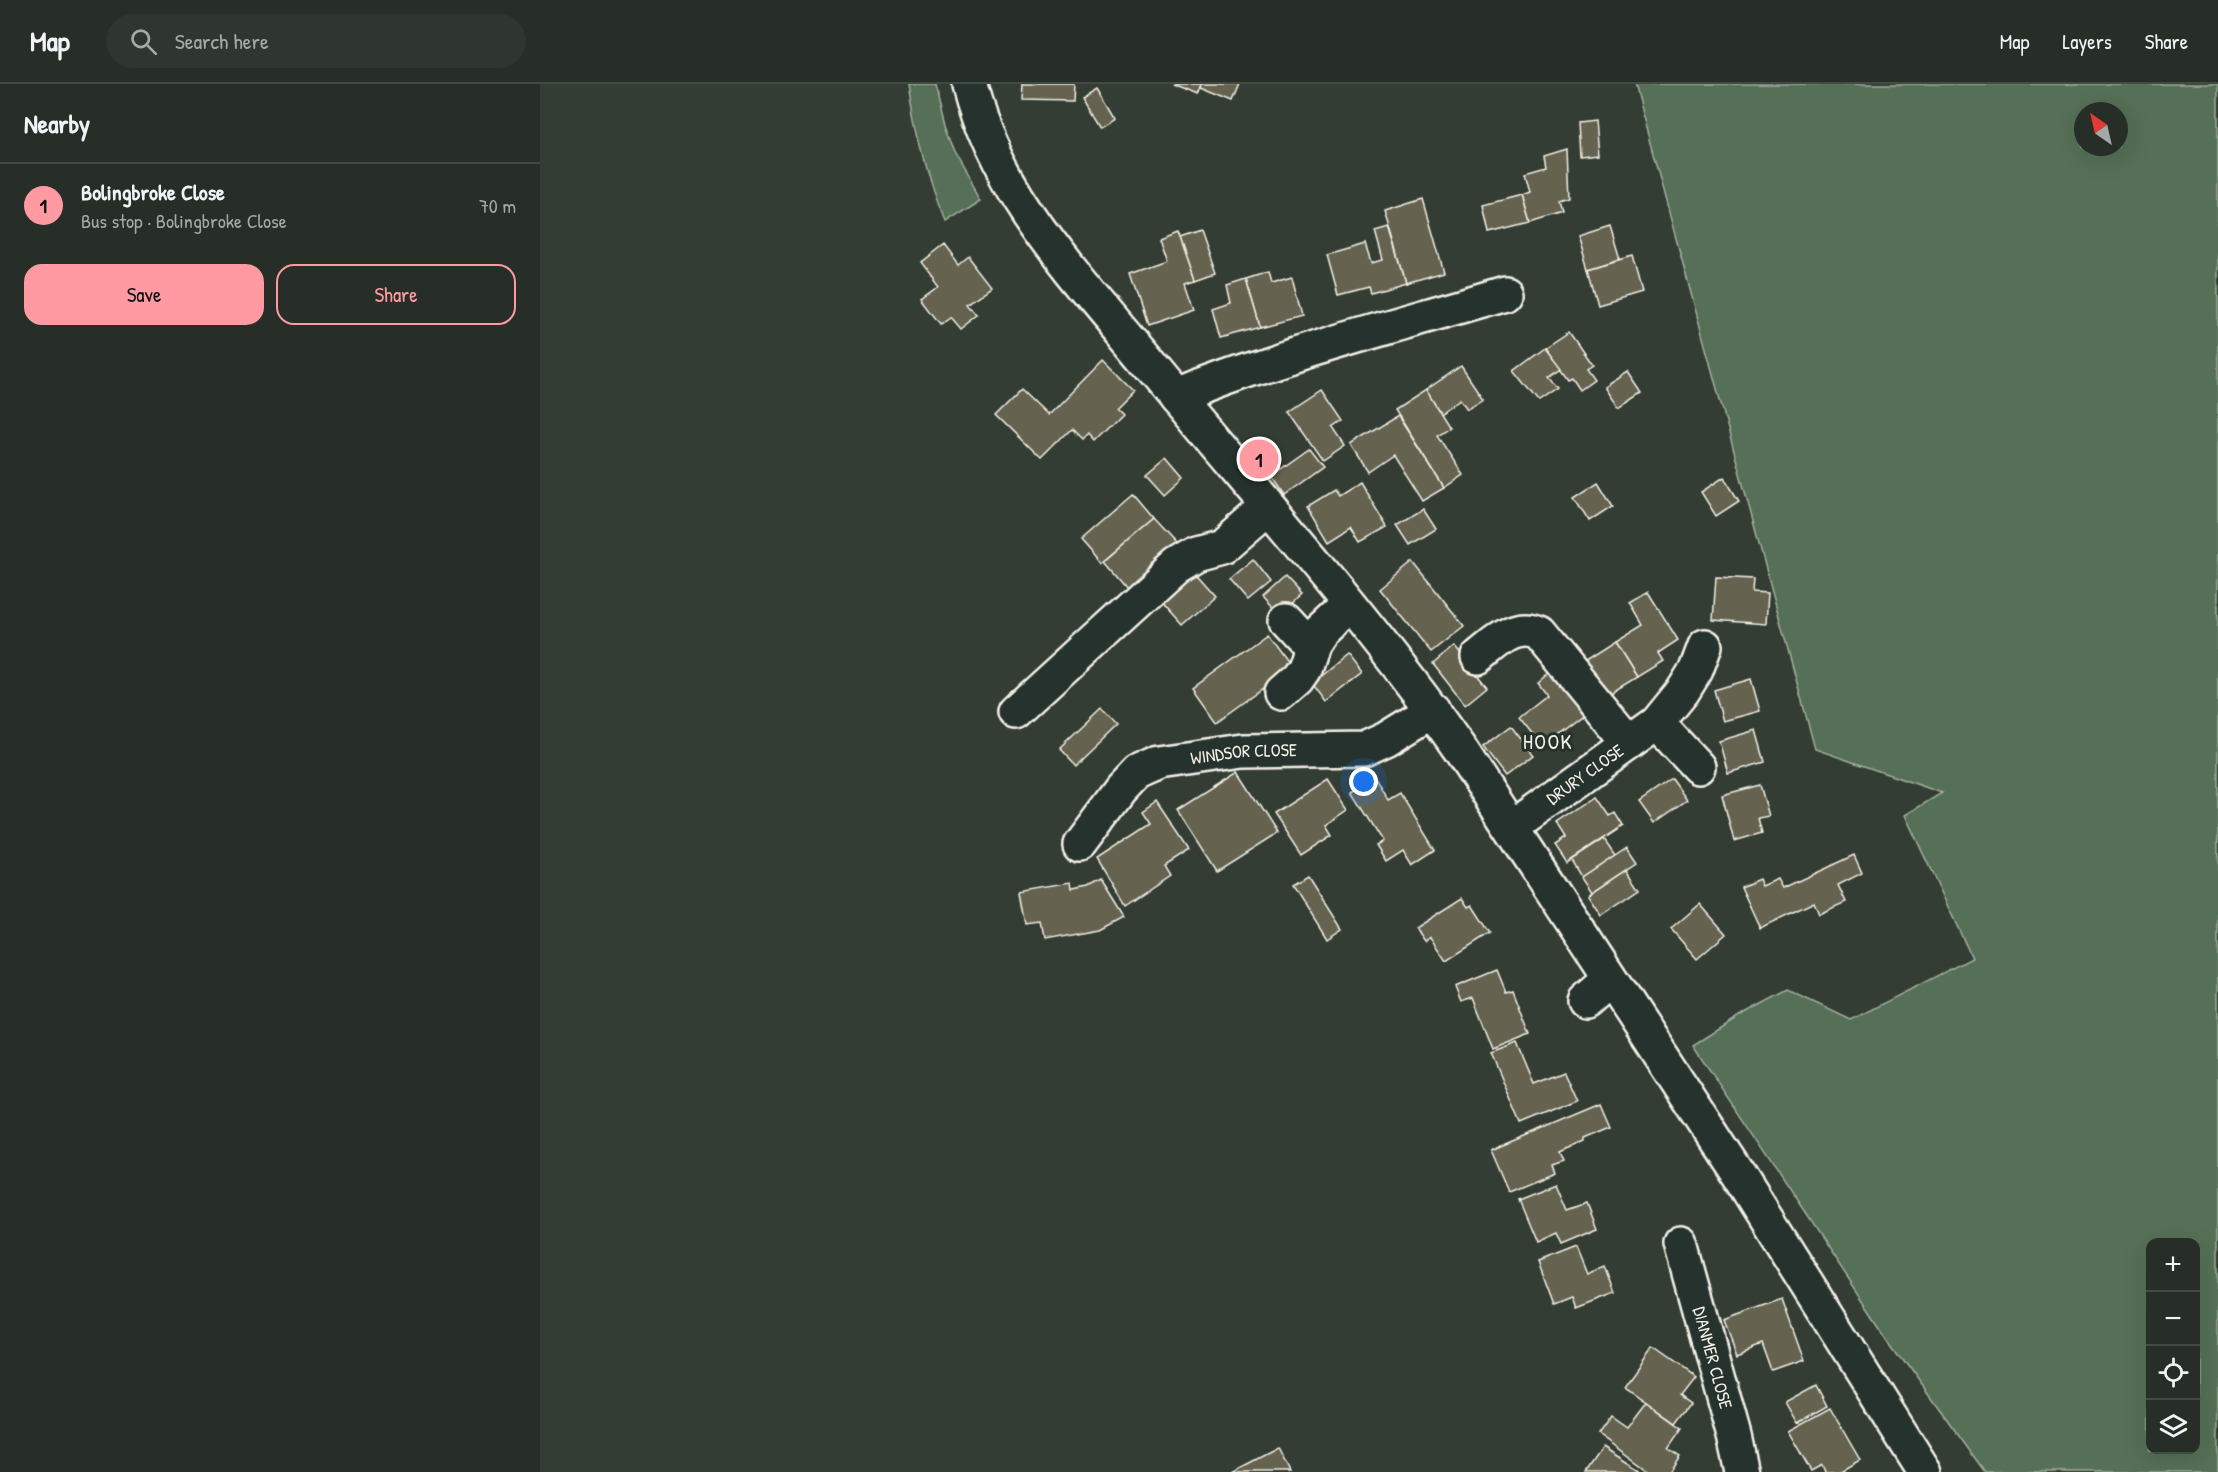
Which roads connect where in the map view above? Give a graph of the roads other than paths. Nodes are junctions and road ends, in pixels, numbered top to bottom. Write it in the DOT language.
graph roads {
  1 [pos="969,84"];
  2 [pos="1505,293"];
  3 [pos="1176,397"];
  4 [pos="1268,507"];
  5 [pos="1349,605"];
  6 [pos="1286,620"];
  7 [pos="1705,646"];
  8 [pos="1311,647"];
  9 [pos="1478,657"];
  10 [pos="1281,693"];
  11 [pos="1433,710"];
  12 [pos="1016,712"];
  13 [pos="1657,723"];
  14 [pos="1629,743"];
  15 [pos="1698,767"];
  16 [pos="1512,827"];
  17 [pos="1080,844"];
  18 [pos="1610,980"];
  19 [pos="1585,1001"];
  20 [pos="1681,1244"];
  21 [pos="1742,1472"];
  22 [pos="1925,1472"];
  1 -- 3 [label="street"];
  2 -- 3 [label="street"];
  3 -- 4 [label="street"];
  4 -- 5 [label="street"];
  4 -- 12 [label="street"];
  5 -- 8 [label="street"];
  5 -- 11 [label="street"];
  6 -- 8 [label="street"];
  7 -- 13 [label="street, DRURY CLOSE"];
  8 -- 10 [label="street"];
  9 -- 14 [label="street"];
  11 -- 16 [label="street"];
  11 -- 17 [label="street, WINDSOR CLOSE"];
  13 -- 14 [label="street, DRURY CLOSE"];
  13 -- 15 [label="street"];
  14 -- 16 [label="street, DRURY CLOSE"];
  16 -- 18 [label="street"];
  18 -- 19 [label="street"];
  18 -- 22 [label="street"];
  20 -- 21 [label="street, DIANMER CLOSE"];
}
